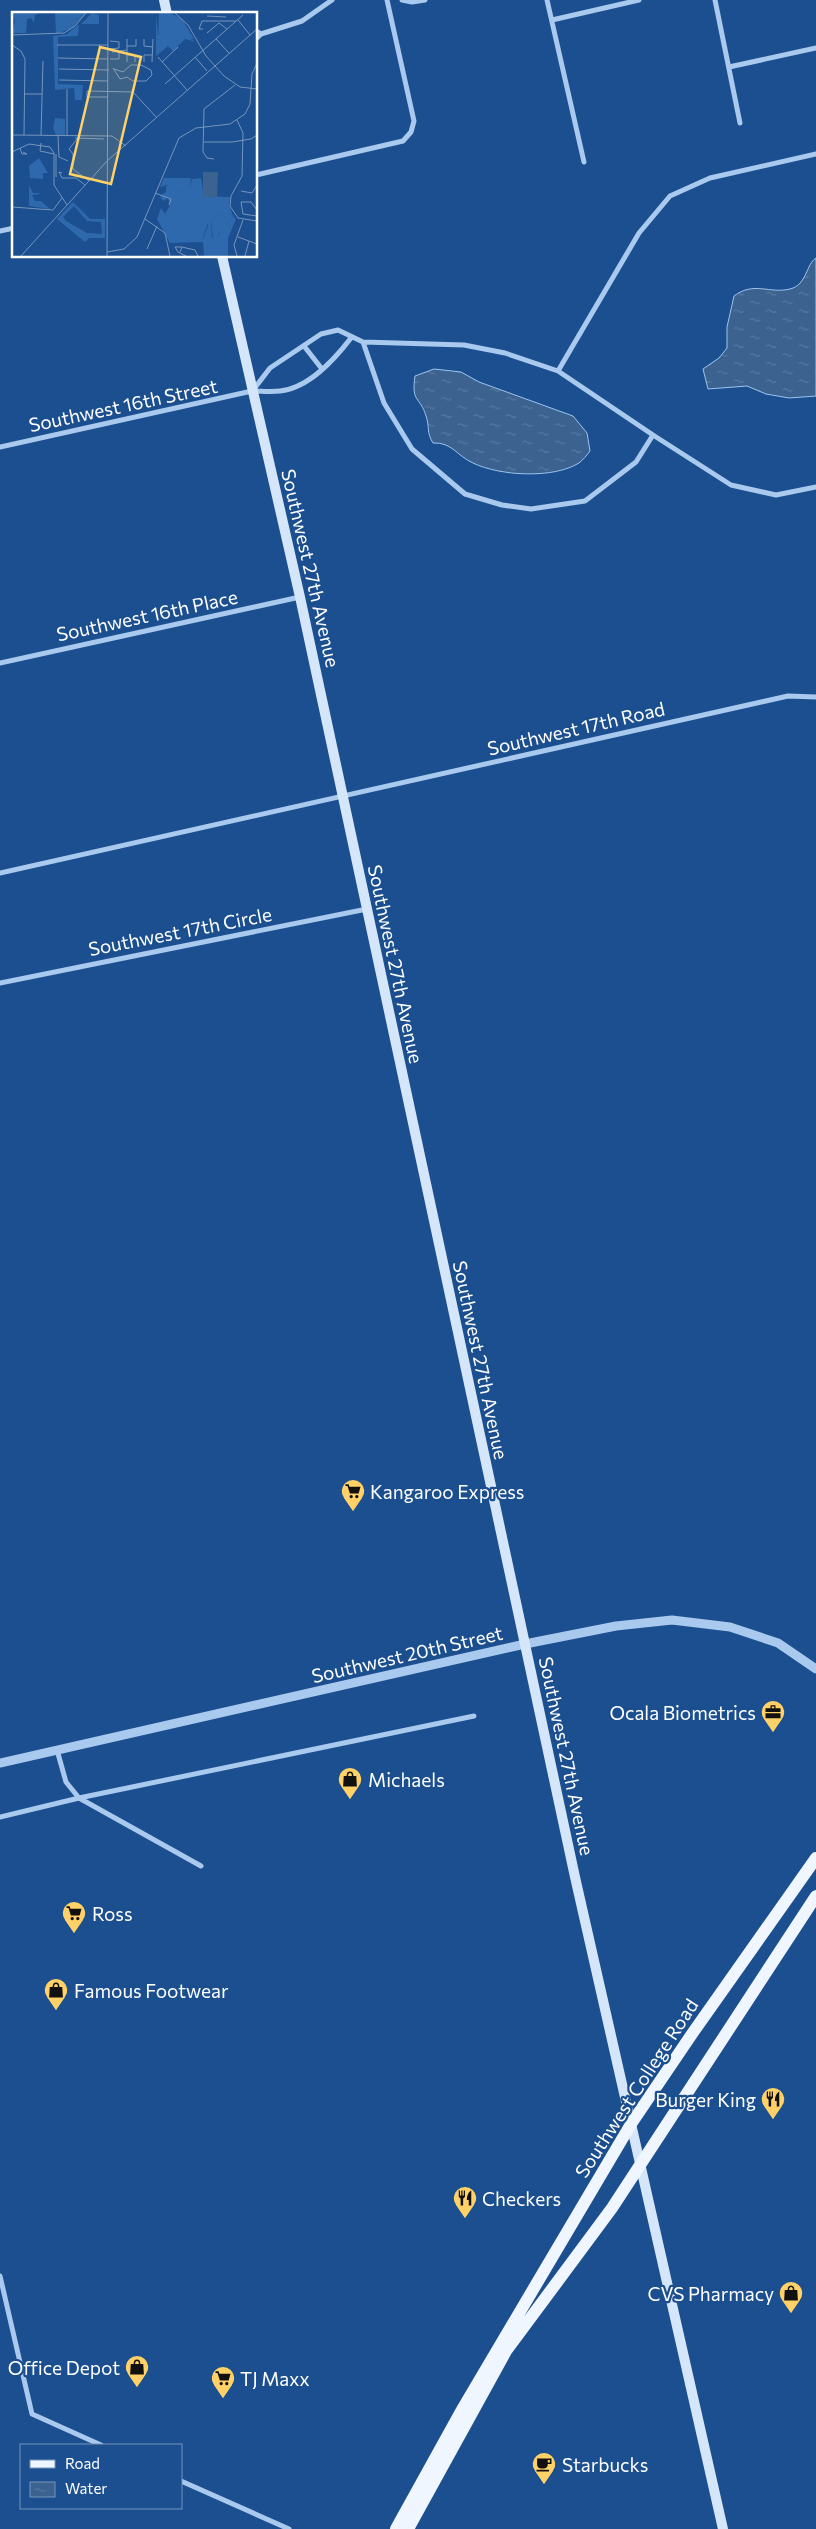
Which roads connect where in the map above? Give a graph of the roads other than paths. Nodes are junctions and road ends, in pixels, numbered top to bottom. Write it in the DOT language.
graph roads {
  1 [pos="332,0"];
  2 [pos="387,0"];
  3 [pos="402,0"];
  4 [pos="425,0"];
  5 [pos="547,0"];
  6 [pos="639,0"];
  7 [pos="715,0"];
  8 [pos="552,20"];
  9 [pos="259,32"];
  10 [pos="816,48"];
  11 [pos="729,67"];
  12 [pos="740,123"];
  13 [pos="816,154"];
  14 [pos="584,162"];
  15 [pos="258,175"];
  16 [pos="222,258"];
  17 [pos="351,338"];
  18 [pos="363,342"];
  19 [pos="304,346"];
  20 [pos="322,369"];
  21 [pos="558,371"];
  22 [pos="252,392"];
  23 [pos="653,435"];
  24 [pos="0,447"];
  25 [pos="816,487"];
  26 [pos="300,597"];
  27 [pos="0,662"];
  28 [pos="816,697"];
  29 [pos="342,795"];
  30 [pos="0,873"];
  31 [pos="366,909"];
  32 [pos="0,983"];
  33 [pos="525,1644"];
  34 [pos="816,1669"];
  35 [pos="474,1716"];
  36 [pos="57,1750"];
  37 [pos="0,1763"];
  38 [pos="78,1798"];
  39 [pos="0,1818"];
  40 [pos="816,1858"];
  41 [pos="201,1866"];
  42 [pos="816,1896"];
  43 [pos="631,2124"];
  44 [pos="640,2163"];
  45 [pos="0,2276"];
  46 [pos="99,2444"];
  47 [pos="182,2481"];
  48 [pos="289,2529"];
  49 [pos="396,2529"];
  50 [pos="408,2529"];
  51 [pos="724,2529"];
  1 -- 9 [label="street"];
  2 -- 15 [label="street"];
  3 -- 4 [label="street"];
  5 -- 8 [label="street"];
  6 -- 8 [label="street"];
  7 -- 11 [label="street"];
  8 -- 14 [label="street"];
  10 -- 11 [label="street"];
  11 -- 12 [label="street"];
  13 -- 21 [label="street"];
  16 -- 22 [label="main road, Southwest 27th Avenue"];
  17 -- 18 [label="street"];
  17 -- 19 [label="street"];
  17 -- 20 [label="street, Southwest 16th Street"];
  18 -- 21 [label="street"];
  18 -- 23 [label="street"];
  19 -- 20 [label="street"];
  19 -- 22 [label="street"];
  20 -- 22 [label="street, Southwest 16th Street"];
  21 -- 23 [label="street"];
  22 -- 24 [label="street, Southwest 16th Street"];
  22 -- 26 [label="main road, Southwest 27th Avenue"];
  23 -- 25 [label="street"];
  26 -- 27 [label="street, Southwest 16th Place"];
  26 -- 29 [label="main road, Southwest 27th Avenue"];
  28 -- 29 [label="street, Southwest 17th Road"];
  29 -- 30 [label="street"];
  29 -- 31 [label="main road, Southwest 27th Avenue"];
  31 -- 32 [label="street, Southwest 17th Circle"];
  31 -- 33 [label="main road, Southwest 27th Avenue"];
  33 -- 34 [label="street, Southwest 20th Street"];
  33 -- 36 [label="street, Southwest 20th Street"];
  33 -- 43 [label="main road, Southwest 27th Avenue"];
  35 -- 38 [label="street"];
  36 -- 37 [label="street, Southwest 20th Street"];
  36 -- 38 [label="street"];
  38 -- 39 [label="street"];
  38 -- 41 [label="street"];
  40 -- 43 [label="main road, Southwest College Road"];
  42 -- 44 [label="main road"];
  43 -- 44 [label="main road, Southwest 27th Avenue"];
  43 -- 49 [label="main road, Southwest College Road"];
  44 -- 50 [label="main road"];
  44 -- 51 [label="main road, Southwest 27th Avenue"];
  45 -- 46 [label="street"];
  47 -- 48 [label="street"];
}
